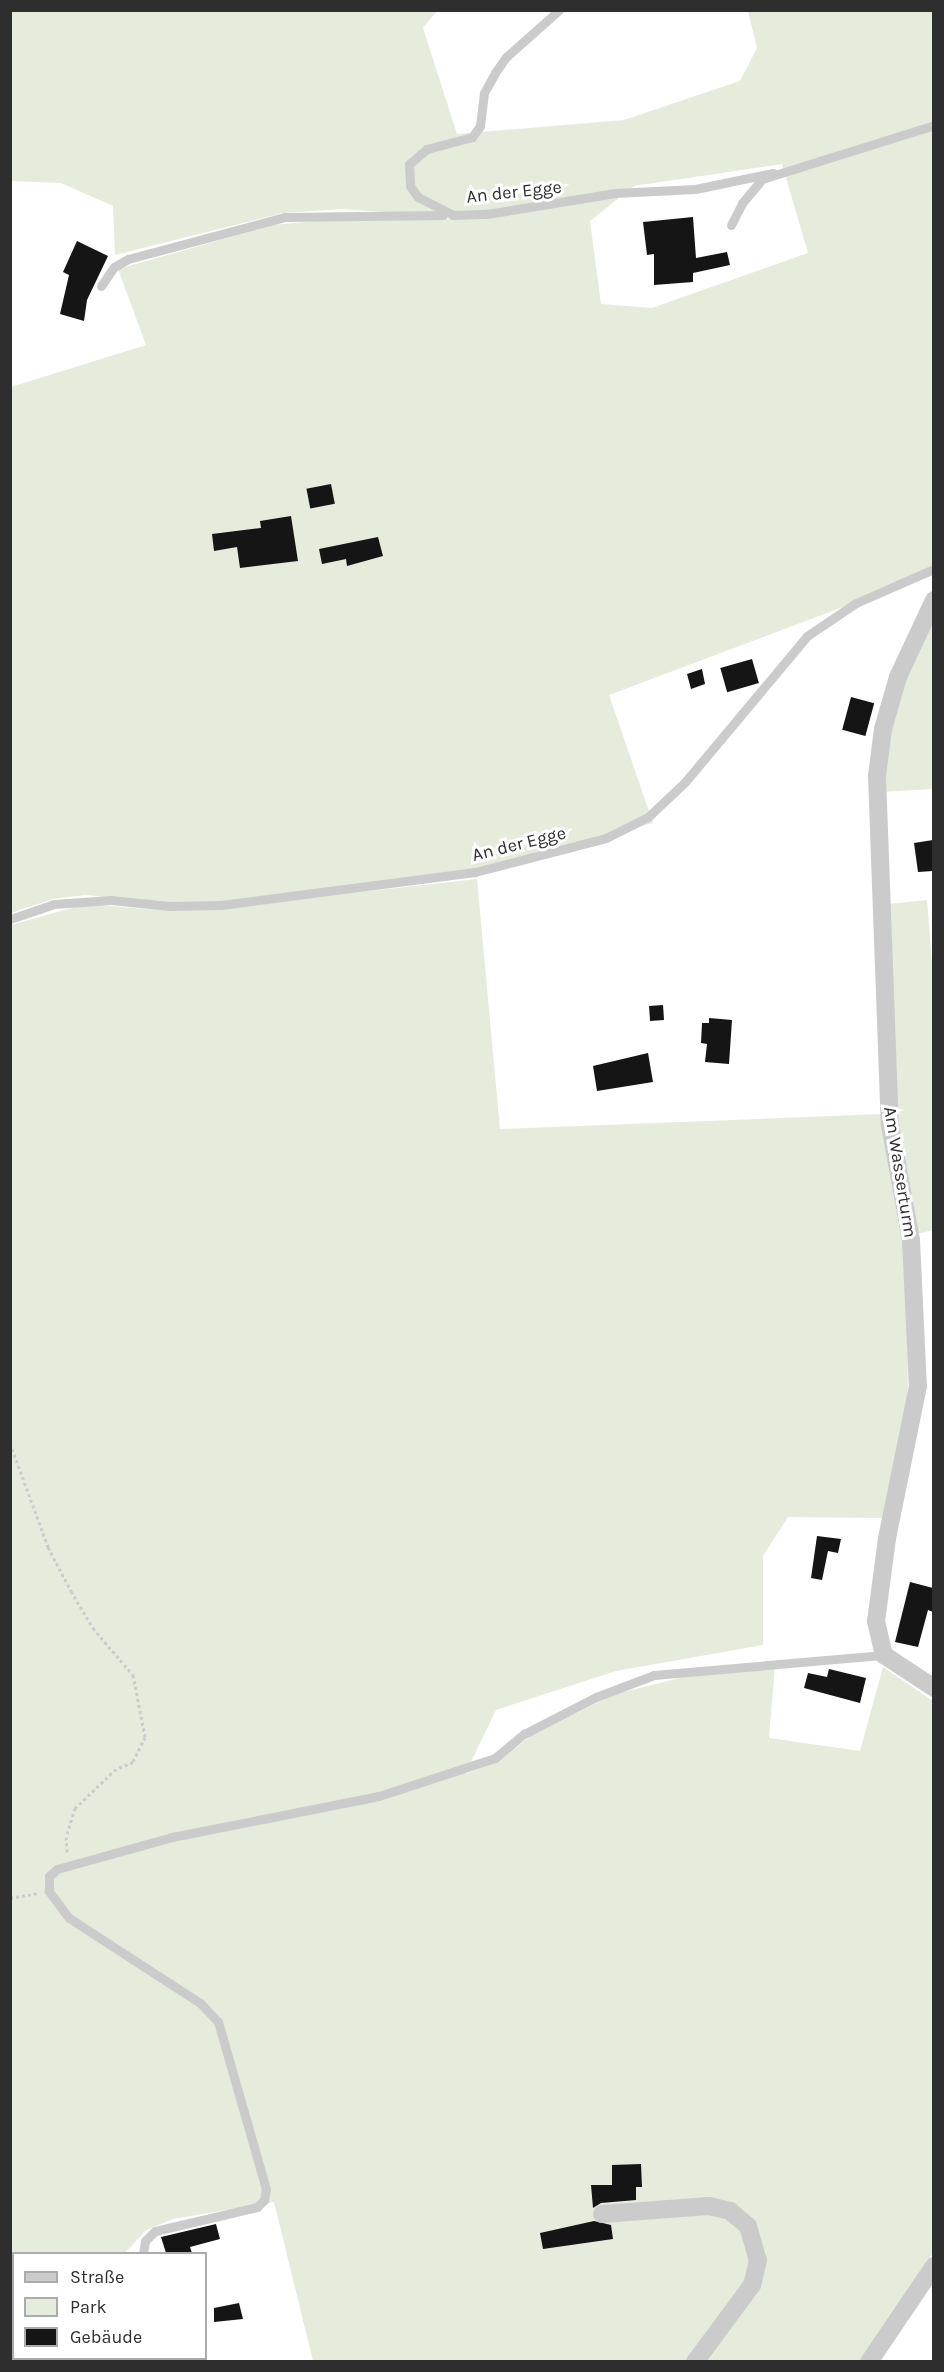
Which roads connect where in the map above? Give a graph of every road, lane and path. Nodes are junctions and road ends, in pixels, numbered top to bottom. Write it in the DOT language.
graph roads {
  1 [pos="559,10"];
  2 [pos="933,125"];
  3 [pos="773,173"];
  4 [pos="453,215"];
  5 [pos="731,225"];
  6 [pos="101,286"];
  7 [pos="933,569"];
  8 [pos="933,600"];
  9 [pos="10,919"];
  10 [pos="10,1443"];
  11 [pos="884,1655"];
  12 [pos="930,1680"];
  13 [pos="68,1868"];
  14 [pos="49,1891"];
  15 [pos="10,1899"];
  16 [pos="602,2214"];
  17 [pos="143,2252"];
  18 [pos="933,2266"];
  19 [pos="695,2361"];
  20 [pos="869,2361"];
  1 -- 4 [label="lane, An der Egge"];
  2 -- 3 [label="lane, An der Egge"];
  3 -- 4 [label="lane, An der Egge"];
  3 -- 5 [label="lane"];
  4 -- 6 [label="lane"];
  7 -- 9 [label="lane, An der Egge"];
  8 -- 11 [label="street, Am Wasserturm"];
  10 -- 13 [label="path"];
  11 -- 12 [label="street"];
  11 -- 13 [label="lane"];
  13 -- 14 [label="lane"];
  14 -- 15 [label="path"];
  14 -- 17 [label="lane"];
  16 -- 19 [label="street"];
  18 -- 20 [label="street"];
}
